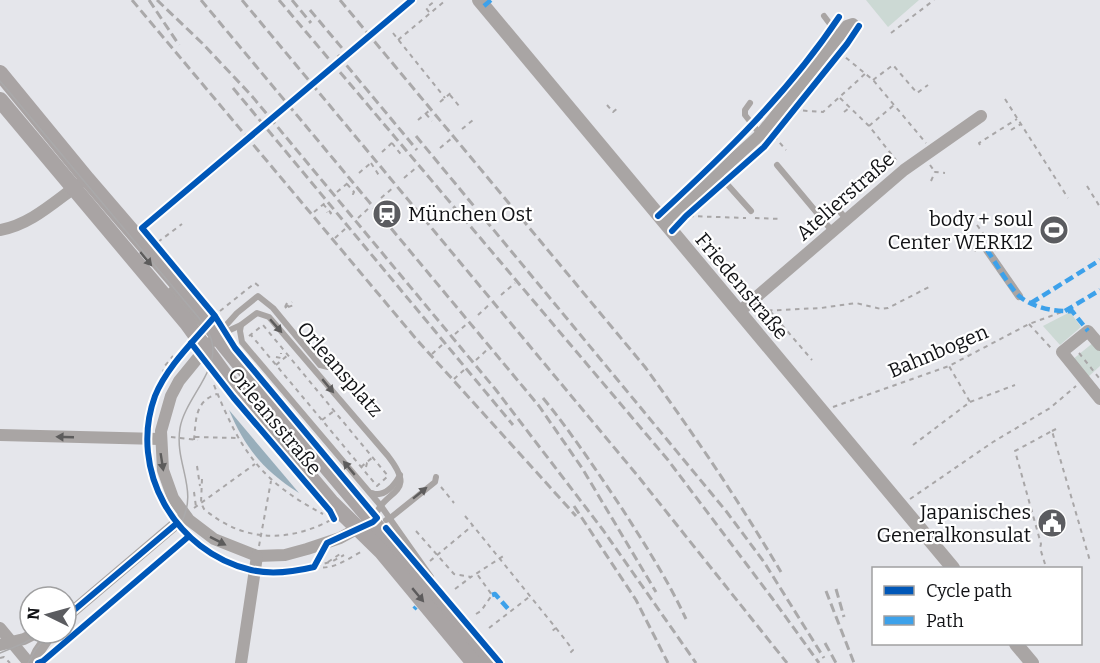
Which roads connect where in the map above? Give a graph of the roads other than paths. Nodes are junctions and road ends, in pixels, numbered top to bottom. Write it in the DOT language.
graph roads {
  1 [pos="479,0"];
  2 [pos="824,16"];
  3 [pos="853,24"];
  4 [pos="836,41"];
  5 [pos="0,74"];
  6 [pos="0,85"];
  7 [pos="0,100"];
  8 [pos="750,103"];
  9 [pos="981,116"];
  10 [pos="767,135"];
  11 [pos="777,165"];
  12 [pos="718,174"];
  13 [pos="84,181"];
  14 [pos="836,207"];
  15 [pos="751,211"];
  16 [pos="847,220"];
  17 [pos="664,222"];
  18 [pos="0,230"];
  19 [pos="833,232"];
  20 [pos="990,248"];
  21 [pos="149,262"];
  22 [pos="164,280"];
  23 [pos="1019,296"];
  24 [pos="739,312"];
  25 [pos="241,326"];
  26 [pos="215,331"];
  27 [pos="242,341"];
  28 [pos="1100,345"];
  29 [pos="332,366"];
  30 [pos="1099,396"];
  31 [pos="0,435"];
  32 [pos="160,439"];
  33 [pos="400,474"];
  34 [pos="437,480"];
  35 [pos="368,490"];
  36 [pos="381,506"];
  37 [pos="188,513"];
  38 [pos="381,520"];
  39 [pos="357,528"];
  40 [pos="370,547"];
  41 [pos="257,556"];
  42 [pos="952,567"];
  43 [pos="78,607"];
  44 [pos="436,617"];
  45 [pos="0,628"];
  46 [pos="6,644"];
  47 [pos="43,645"];
  48 [pos="1017,645"];
  49 [pos="31,663"];
  50 [pos="241,663"];
  51 [pos="474,663"];
  52 [pos="480,663"];
  53 [pos="492,663"];
  54 [pos="1032,663"];
  1 -- 17 [label="street, Friedenstraße"];
  2 -- 4 [label="lane"];
  3 -- 4 [label="street"];
  4 -- 10 [label="street"];
  5 -- 13 [label="main road, Orleansstraße"];
  6 -- 13 [label="lane"];
  7 -- 13 [label="main road, Orleansstraße"];
  8 -- 10 [label="lane"];
  9 -- 16 [label="street, Atelierstraße"];
  10 -- 12 [label="street"];
  11 -- 19 [label="lane"];
  12 -- 15 [label="lane"];
  12 -- 17 [label="street"];
  13 -- 18 [label="street"];
  13 -- 21 [label="lane, one-way"];
  13 -- 26 [label="main road, Orleansstraße"];
  13 -- 26 [label="main road, Orleansstraße"];
  14 -- 16 [label="lane"];
  16 -- 19 [label="street, Atelierstraße"];
  17 -- 24 [label="street, Friedenstraße"];
  19 -- 24 [label="street, Atelierstraße"];
  20 -- 23 [label="street"];
  22 -- 26 [label="lane"];
  24 -- 42 [label="street, Friedenstraße"];
  25 -- 26 [label="lane, Orleansplatz"];
  25 -- 27 [label="lane"];
  25 -- 33 [label="lane, Orleansplatz, one-way"];
  26 -- 27 [label="lane, Orleansstraße"];
  26 -- 29 [label="lane, Orleansplatz"];
  26 -- 32 [label="street, Orleansplatz"];
  26 -- 38 [label="main road, Orleansstraße"];
  26 -- 39 [label="main road, Orleansstraße"];
  35 -- 27 [label="lane, one-way"];
  28 -- 30 [label="street"];
  32 -- 31 [label="street, one-way"];
  32 -- 37 [label="street, Orleansplatz, one-way"];
  33 -- 35 [label="lane"];
  33 -- 36 [label="lane"];
  38 -- 34 [label="lane, Orleansplatz, one-way"];
  35 -- 36 [label="lane"];
  36 -- 38 [label="lane"];
  36 -- 38 [label="lane"];
  37 -- 41 [label="street, Orleansplatz, one-way"];
  37 -- 43 [label="street"];
  38 -- 39 [label="street, Orleansplatz"];
  38 -- 40 [label="lane"];
  38 -- 53 [label="main road, Orleansstraße"];
  39 -- 40 [label="main road, Orleansstraße"];
  39 -- 41 [label="street, Orleansplatz"];
  40 -- 44 [label="main road, Orleansstraße, one-way"];
  41 -- 50 [label="street"];
  44 -- 51 [label="main road, Orleansstraße"];
  44 -- 52 [label="lane"];
  45 -- 46 [label="street"];
  46 -- 49 [label="street"];
  47 -- 49 [label="street"];
  48 -- 54 [label="street"];
}
